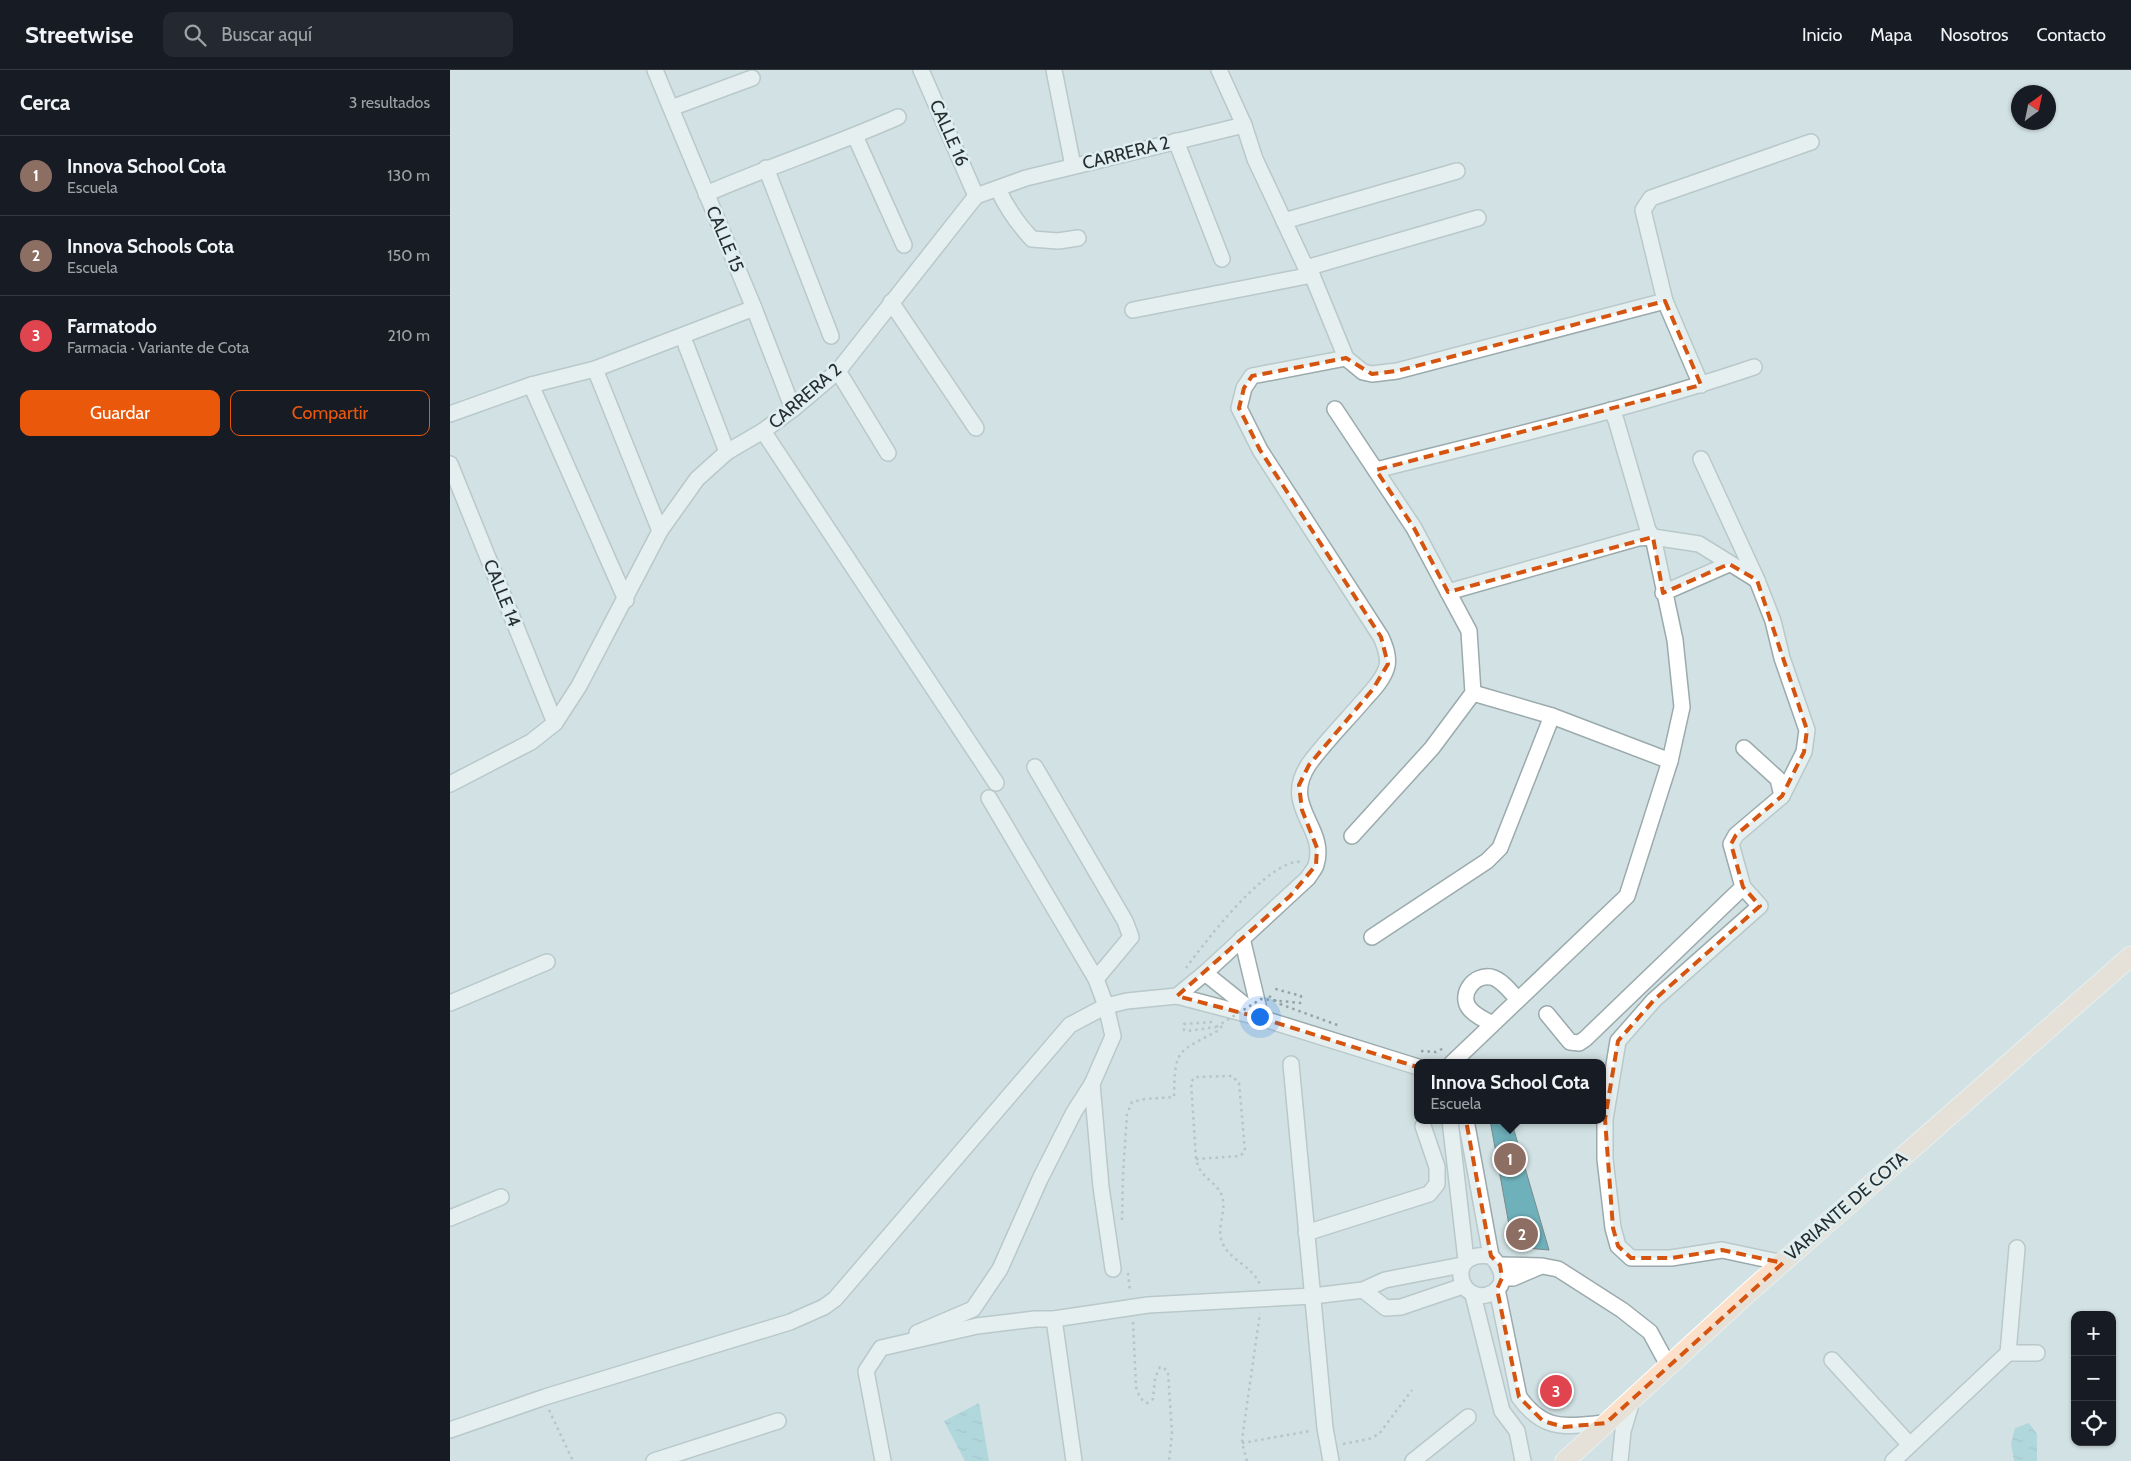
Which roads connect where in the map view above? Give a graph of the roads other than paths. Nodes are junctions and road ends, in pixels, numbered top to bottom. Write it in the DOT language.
graph roads {
  1 [pos="655,70"];
  2 [pos="921,70"];
  3 [pos="1054,70"];
  4 [pos="1219,70"];
  5 [pos="752,78"];
  6 [pos="670,108"];
  7 [pos="898,117"];
  8 [pos="1244,125"];
  9 [pos="855,136"];
  10 [pos="1176,141"];
  11 [pos="1811,142"];
  12 [pos="1073,166"];
  13 [pos="766,168"];
  14 [pos="1457,171"];
  15 [pos="998,189"];
  16 [pos="706,194"];
  17 [pos="976,196"];
  18 [pos="1478,218"];
  19 [pos="1284,222"];
  20 [pos="1078,238"];
  21 [pos="904,245"];
  22 [pos="1222,259"];
  23 [pos="1309,272"];
  24 [pos="1665,301"];
  25 [pos="891,302"];
  26 [pos="754,308"];
  27 [pos="1133,310"];
  28 [pos="831,336"];
  29 [pos="686,345"];
  30 [pos="1346,358"];
  31 [pos="1754,367"];
  32 [pos="594,369"];
  33 [pos="838,371"];
  34 [pos="531,385"];
  35 [pos="1701,385"];
  36 [pos="793,409"];
  37 [pos="1335,409"];
  38 [pos="1611,410"];
  39 [pos="450,414"];
  40 [pos="976,428"];
  41 [pos="763,431"];
  42 [pos="727,452"];
  43 [pos="888,453"];
  44 [pos="1701,458"];
  45 [pos="450,464"];
  46 [pos="1376,470"];
  47 [pos="660,531"];
  48 [pos="1653,537"];
  49 [pos="1729,564"];
  50 [pos="1757,580"];
  51 [pos="1448,592"];
  52 [pos="1663,593"];
  53 [pos="626,600"];
  54 [pos="1473,693"];
  55 [pos="1552,716"];
  56 [pos="555,723"];
  57 [pos="1744,748"];
  58 [pos="1670,761"];
  59 [pos="1035,767"];
  60 [pos="996,782"];
  61 [pos="450,784"];
  62 [pos="1782,796"];
  63 [pos="989,798"];
  64 [pos="1352,836"];
  65 [pos="1743,887"];
  66 [pos="1372,937"];
  67 [pos="1242,938"];
  68 [pos="2130,961"];
  69 [pos="548,962"];
  70 [pos="1205,973"];
  71 [pos="1096,979"];
  72 [pos="1177,996"];
  73 [pos="1518,1000"];
  74 [pos="450,1003"];
  75 [pos="1106,1006"];
  76 [pos="1548,1014"];
  77 [pos="1261,1018"];
  78 [pos="1492,1024"];
  79 [pos="1456,1059"];
  80 [pos="1291,1064"];
  81 [pos="1414,1066"];
  82 [pos="1092,1084"];
  83 [pos="1606,1113"];
  84 [pos="1450,1124"];
  85 [pos="1467,1124"];
  86 [pos="1605,1124"];
  87 [pos="1423,1126"];
  88 [pos="501,1197"];
  89 [pos="450,1218"];
  90 [pos="1306,1232"];
  91 [pos="2017,1248"];
  92 [pos="1464,1263"];
  93 [pos="1783,1263"];
  94 [pos="1120,1269"];
  95 [pos="1498,1272"];
  96 [pos="1363,1290"];
  97 [pos="1468,1290"];
  98 [pos="1313,1296"];
  99 [pos="1054,1319"];
  100 [pos="881,1348"];
  101 [pos="2008,1353"];
  102 [pos="2037,1353"];
  103 [pos="1832,1360"];
  104 [pos="1669,1367"];
  105 [pos="1632,1401"];
  106 [pos="1468,1417"];
  107 [pos="778,1421"];
  108 [pos="1606,1424"];
  109 [pos="450,1430"];
  110 [pos="1910,1445"];
  111 [pos="1330,1454"];
  112 [pos="654,1461"];
  113 [pos="883,1461"];
  114 [pos="1074,1461"];
  115 [pos="1413,1461"];
  116 [pos="1523,1461"];
  117 [pos="1565,1461"];
  118 [pos="1620,1461"];
  119 [pos="1893,1461"];
  1 -- 6 [label="street, CALLE 15"];
  2 -- 17 [label="street, CALLE 16"];
  3 -- 12 [label="street"];
  4 -- 8 [label="street"];
  5 -- 6 [label="street"];
  6 -- 16 [label="street, CALLE 15"];
  7 -- 9 [label="street"];
  8 -- 10 [label="street, CARRERA 2"];
  8 -- 19 [label="street"];
  9 -- 13 [label="street"];
  9 -- 21 [label="street"];
  10 -- 12 [label="street, CARRERA 2"];
  10 -- 22 [label="street"];
  11 -- 24 [label="street"];
  12 -- 15 [label="street, CARRERA 2"];
  13 -- 16 [label="street"];
  13 -- 28 [label="street"];
  14 -- 19 [label="street"];
  15 -- 17 [label="street, CARRERA 2"];
  15 -- 20 [label="street"];
  16 -- 26 [label="street, CALLE 15"];
  17 -- 25 [label="street, CARRERA 2"];
  18 -- 23 [label="street"];
  19 -- 23 [label="street"];
  23 -- 27 [label="street"];
  23 -- 30 [label="street"];
  24 -- 30 [label="street"];
  24 -- 35 [label="street"];
  25 -- 33 [label="street, CARRERA 2"];
  25 -- 40 [label="street"];
  26 -- 32 [label="street"];
  26 -- 36 [label="street, CALLE 15"];
  29 -- 42 [label="street"];
  30 -- 67 [label="street"];
  31 -- 35 [label="street"];
  32 -- 34 [label="street"];
  32 -- 47 [label="street"];
  33 -- 36 [label="street, CARRERA 2"];
  33 -- 43 [label="street"];
  34 -- 39 [label="street"];
  34 -- 53 [label="street"];
  35 -- 38 [label="street"];
  36 -- 41 [label="street, CARRERA 2"];
  37 -- 46 [label="street"];
  38 -- 46 [label="street"];
  38 -- 48 [label="street"];
  41 -- 42 [label="street, CARRERA 2"];
  41 -- 60 [label="street"];
  42 -- 47 [label="street, CARRERA 2"];
  44 -- 50 [label="street"];
  45 -- 56 [label="street, CALLE 14"];
  46 -- 51 [label="street"];
  47 -- 53 [label="street, CARRERA 2"];
  48 -- 49 [label="street"];
  48 -- 51 [label="street"];
  48 -- 52 [label="street"];
  49 -- 50 [label="street"];
  49 -- 52 [label="street"];
  50 -- 62 [label="street"];
  51 -- 54 [label="street"];
  52 -- 58 [label="street"];
  53 -- 56 [label="street, CARRERA 2"];
  54 -- 55 [label="street"];
  54 -- 64 [label="street"];
  55 -- 58 [label="street"];
  55 -- 66 [label="street"];
  56 -- 61 [label="street, CARRERA 2"];
  57 -- 62 [label="street"];
  58 -- 73 [label="street"];
  59 -- 71 [label="street"];
  62 -- 65 [label="street"];
  63 -- 71 [label="street"];
  65 -- 76 [label="street"];
  65 -- 83 [label="street"];
  67 -- 70 [label="street"];
  67 -- 77 [label="street"];
  68 -- 93 [label="main road, VARIANTE DE COTA"];
  69 -- 74 [label="street"];
  70 -- 72 [label="street"];
  70 -- 77 [label="street"];
  71 -- 75 [label="street"];
  72 -- 75 [label="street"];
  72 -- 77 [label="street"];
  73 -- 78 [label="street"];
  73 -- 78 [label="street"];
  75 -- 82 [label="street"];
  75 -- 109 [label="street"];
  77 -- 81 [label="street"];
  78 -- 79 [label="street"];
  80 -- 90 [label="street"];
  82 -- 94 [label="street"];
  82 -- 100 [label="street"];
  84 -- 92 [label="street"];
  85 -- 95 [label="street"];
  86 -- 93 [label="street"];
  87 -- 90 [label="street"];
  88 -- 89 [label="street"];
  90 -- 98 [label="street"];
  91 -- 101 [label="street"];
  92 -- 95 [label="street"];
  92 -- 96 [label="street"];
  92 -- 97 [label="street"];
  93 -- 104 [label="main road, VARIANTE DE COTA"];
  95 -- 97 [label="street"];
  95 -- 104 [label="street"];
  95 -- 108 [label="street"];
  96 -- 97 [label="street"];
  96 -- 98 [label="street"];
  97 -- 116 [label="street"];
  98 -- 99 [label="street"];
  98 -- 111 [label="street"];
  99 -- 100 [label="street"];
  99 -- 114 [label="street"];
  100 -- 113 [label="street"];
  101 -- 102 [label="street"];
  101 -- 110 [label="street"];
  103 -- 110 [label="street"];
  104 -- 105 [label="main road, VARIANTE DE COTA"];
  105 -- 108 [label="main road, VARIANTE DE COTA"];
  105 -- 118 [label="street"];
  106 -- 115 [label="street"];
  107 -- 112 [label="street"];
  108 -- 117 [label="main road, VARIANTE DE COTA"];
  110 -- 119 [label="street"];
}
